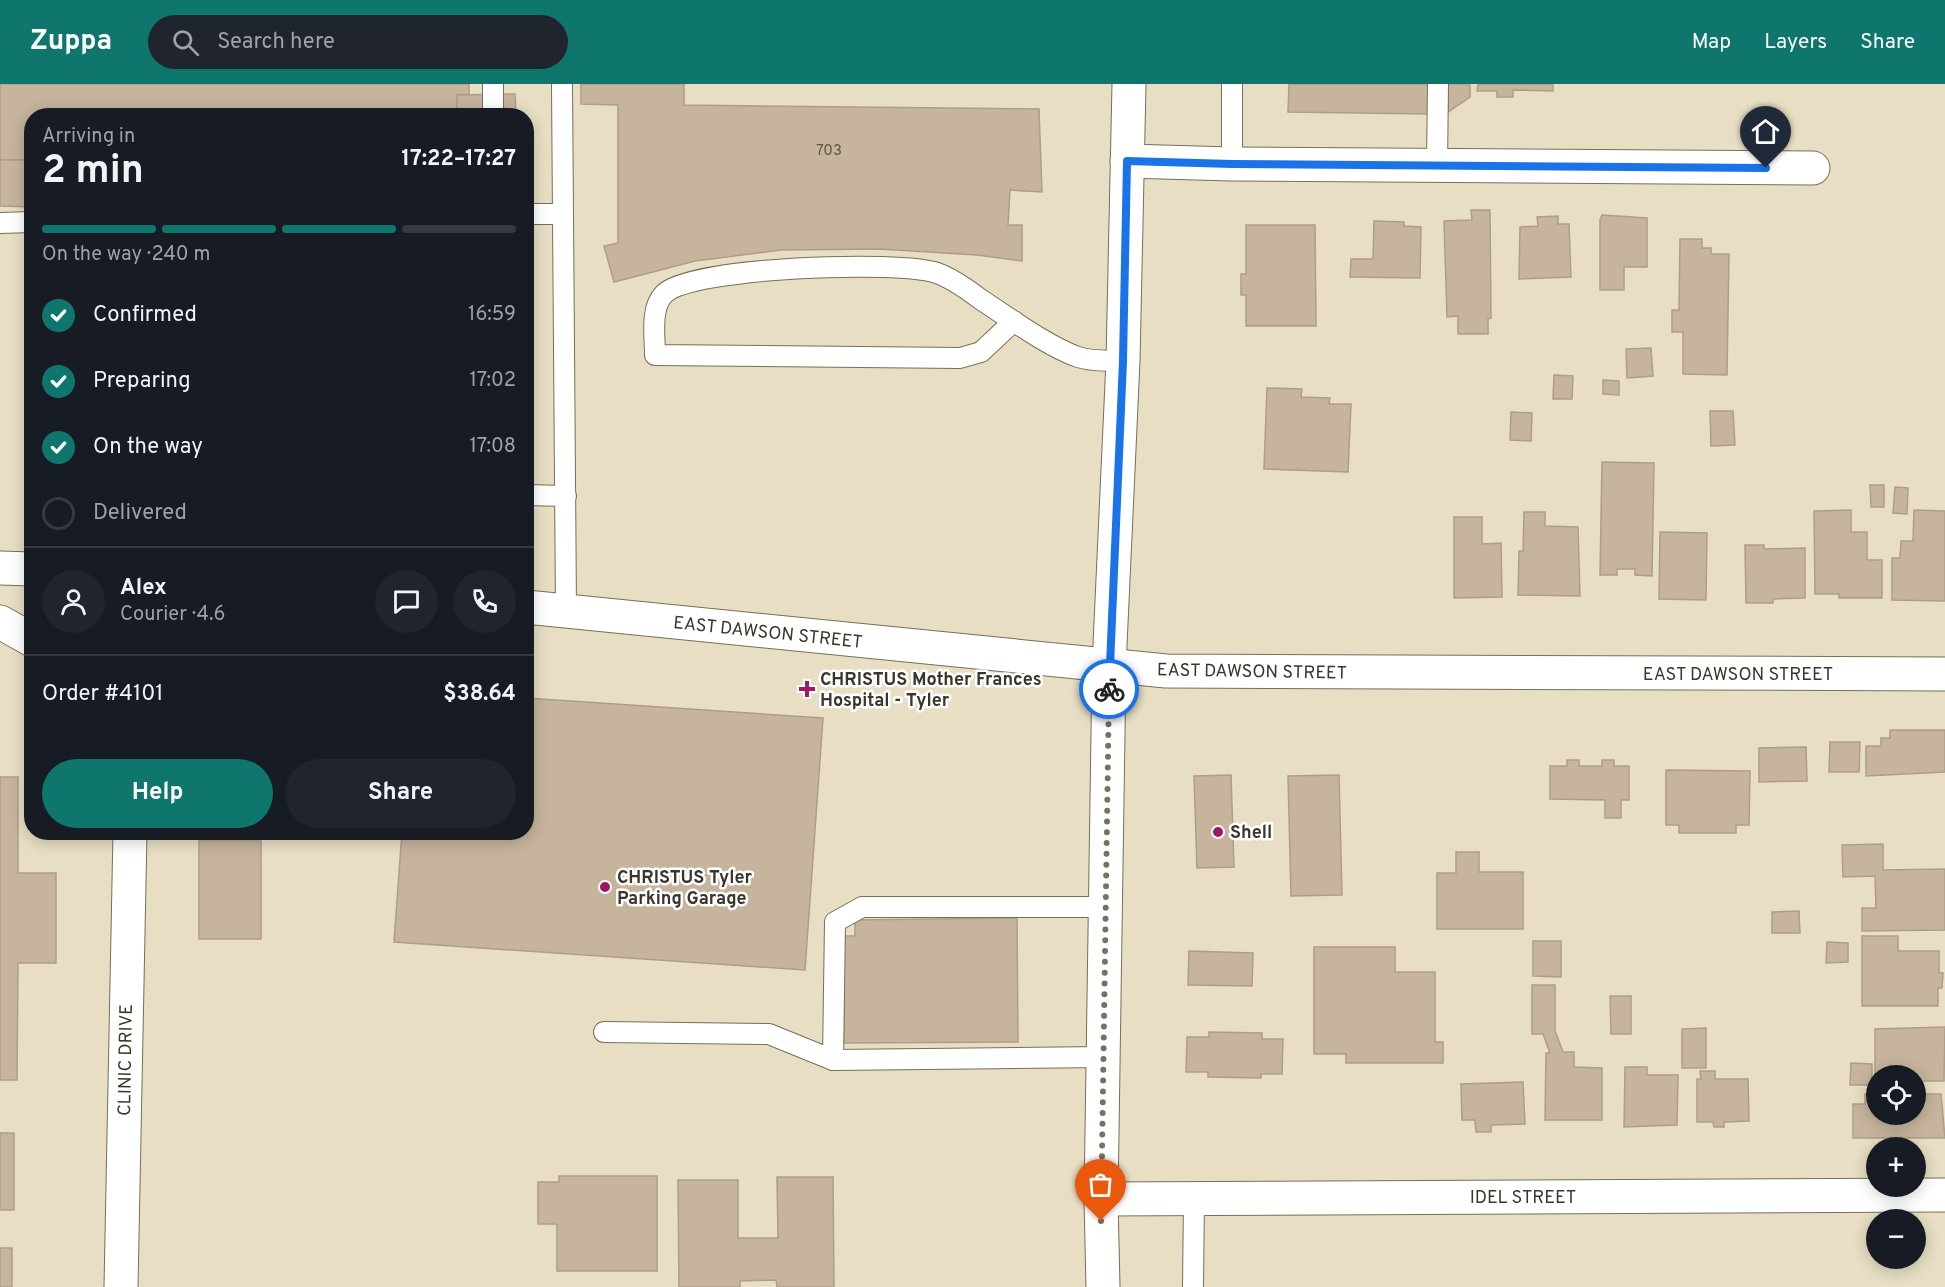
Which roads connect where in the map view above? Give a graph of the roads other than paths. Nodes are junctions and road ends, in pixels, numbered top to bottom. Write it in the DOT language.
graph roads {
  1 [pos="493,84"];
  2 [pos="562,84"];
  3 [pos="1232,84"];
  4 [pos="1438,84"];
  5 [pos="1125,86"];
  6 [pos="493,108"];
  7 [pos="1127,161"];
  8 [pos="1232,164"];
  9 [pos="1437,166"];
  10 [pos="1813,168"];
  11 [pos="534,214"];
  12 [pos="563,214"];
  13 [pos="0,222"];
  14 [pos="24,222"];
  15 [pos="1014,321"];
  16 [pos="1123,361"];
  17 [pos="534,495"];
  18 [pos="566,496"];
  19 [pos="0,568"];
  20 [pos="24,569"];
  21 [pos="534,608"];
  22 [pos="566,611"];
  23 [pos="0,622"];
  24 [pos="24,636"];
  25 [pos="1109,667"];
  26 [pos="1945,674"];
  27 [pos="130,840"];
  28 [pos="1106,907"];
  29 [pos="604,1032"];
  30 [pos="1103,1057"];
  31 [pos="833,1060"];
  32 [pos="1945,1195"];
  33 [pos="1194,1198"];
  34 [pos="1101,1199"];
  35 [pos="121,1287"];
  36 [pos="1103,1287"];
  37 [pos="1193,1287"];
  1 -- 6 [label="lane"];
  2 -- 12 [label="lane"];
  3 -- 8 [label="lane"];
  4 -- 9 [label="lane"];
  5 -- 7 [label="street"];
  7 -- 8 [label="street"];
  7 -- 16 [label="street"];
  8 -- 9 [label="street"];
  9 -- 10 [label="street"];
  11 -- 12 [label="lane"];
  12 -- 18 [label="lane"];
  13 -- 14 [label="lane"];
  15 -- 15 [label="lane"];
  15 -- 16 [label="lane"];
  16 -- 25 [label="street"];
  17 -- 18 [label="lane"];
  18 -- 22 [label="lane"];
  19 -- 20 [label="street"];
  21 -- 22 [label="street, EAST DAWSON STREET"];
  22 -- 25 [label="street, EAST DAWSON STREET"];
  23 -- 24 [label="street"];
  25 -- 26 [label="street, EAST DAWSON STREET"];
  25 -- 28 [label="street"];
  27 -- 35 [label="street, CLINIC DRIVE"];
  28 -- 30 [label="street"];
  28 -- 31 [label="lane"];
  29 -- 31 [label="lane"];
  30 -- 31 [label="lane"];
  30 -- 34 [label="street"];
  32 -- 33 [label="street, IDEL STREET"];
  33 -- 34 [label="street, IDEL STREET"];
  33 -- 37 [label="lane"];
  34 -- 36 [label="street"];
}
